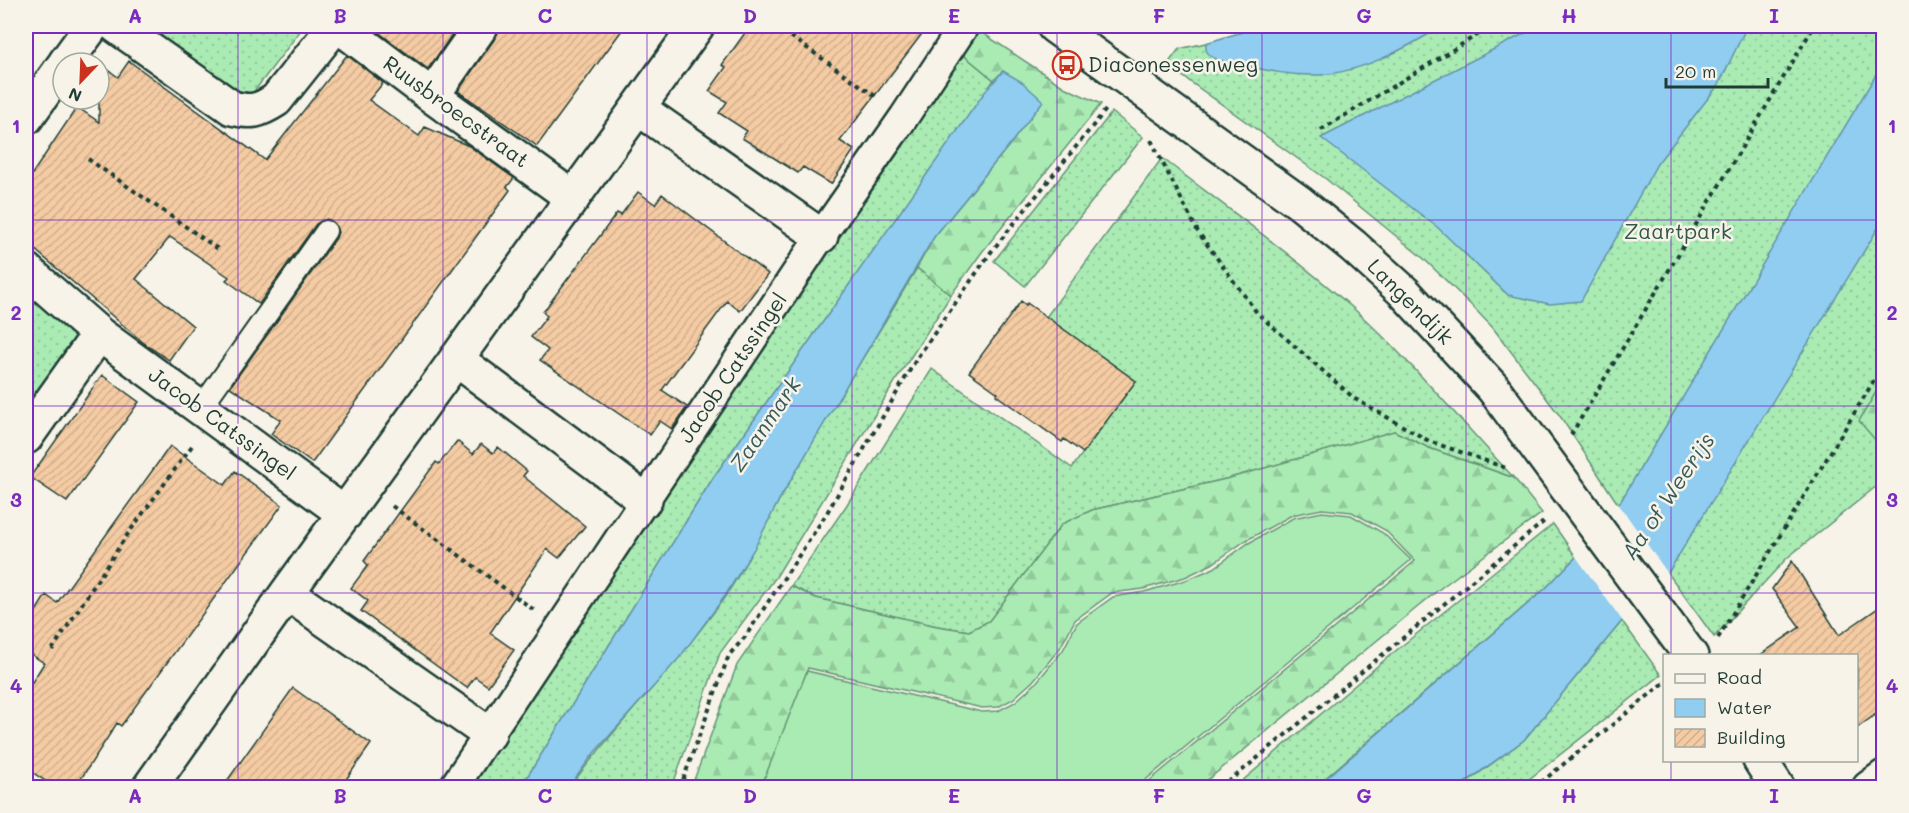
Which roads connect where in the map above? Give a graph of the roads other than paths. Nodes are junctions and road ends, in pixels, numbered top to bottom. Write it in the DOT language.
graph roads {
  1 [pos="92,26"];
  2 [pos="116,26"];
  3 [pos="337,26"];
  4 [pos="481,26"];
  5 [pos="697,26"];
  6 [pos="964,26"];
  7 [pos="1054,26"];
  8 [pos="74,51"];
  9 [pos="51,82"];
  10 [pos="432,96"];
  11 [pos="638,108"];
  12 [pos="26,116"];
  13 [pos="573,198"];
  14 [pos="326,231"];
  15 [pos="821,236"];
  16 [pos="26,270"];
  17 [pos="99,334"];
  18 [pos="456,359"];
  19 [pos="206,413"];
  20 [pos="26,437"];
  21 [pos="645,500"];
  22 [pos="345,514"];
  23 [pos="287,593"];
  24 [pos="1698,652"];
  25 [pos="489,734"];
  26 [pos="1761,762"];
  27 [pos="1884,777"];
  28 [pos="149,788"];
  29 [pos="453,788"];
  30 [pos="1778,788"];
  31 [pos="1869,788"];
  1 -- 8 [label="street"];
  2 -- 3 [label="street, Ruusbroecstraat"];
  3 -- 10 [label="street, Ruusbroecstraat"];
  4 -- 10 [label="street"];
  5 -- 11 [label="street"];
  6 -- 15 [label="street, Jacob Catssingel"];
  7 -- 24 [label="street, Langendijk"];
  9 -- 12 [label="street"];
  10 -- 13 [label="street, Ruusbroecstraat"];
  11 -- 13 [label="street"];
  11 -- 15 [label="street"];
  13 -- 18 [label="street"];
  14 -- 19 [label="lane"];
  15 -- 21 [label="street, Jacob Catssingel"];
  16 -- 17 [label="street"];
  17 -- 19 [label="street, Jacob Catssingel"];
  17 -- 20 [label="street"];
  18 -- 21 [label="street"];
  18 -- 22 [label="street"];
  19 -- 22 [label="street, Jacob Catssingel"];
  21 -- 25 [label="street, Jacob Catssingel"];
  22 -- 23 [label="street"];
  23 -- 25 [label="street"];
  23 -- 28 [label="street"];
  25 -- 29 [label="street, Jacob Catssingel"];
  26 -- 30 [label="street"];
  27 -- 31 [label="street"];
}
